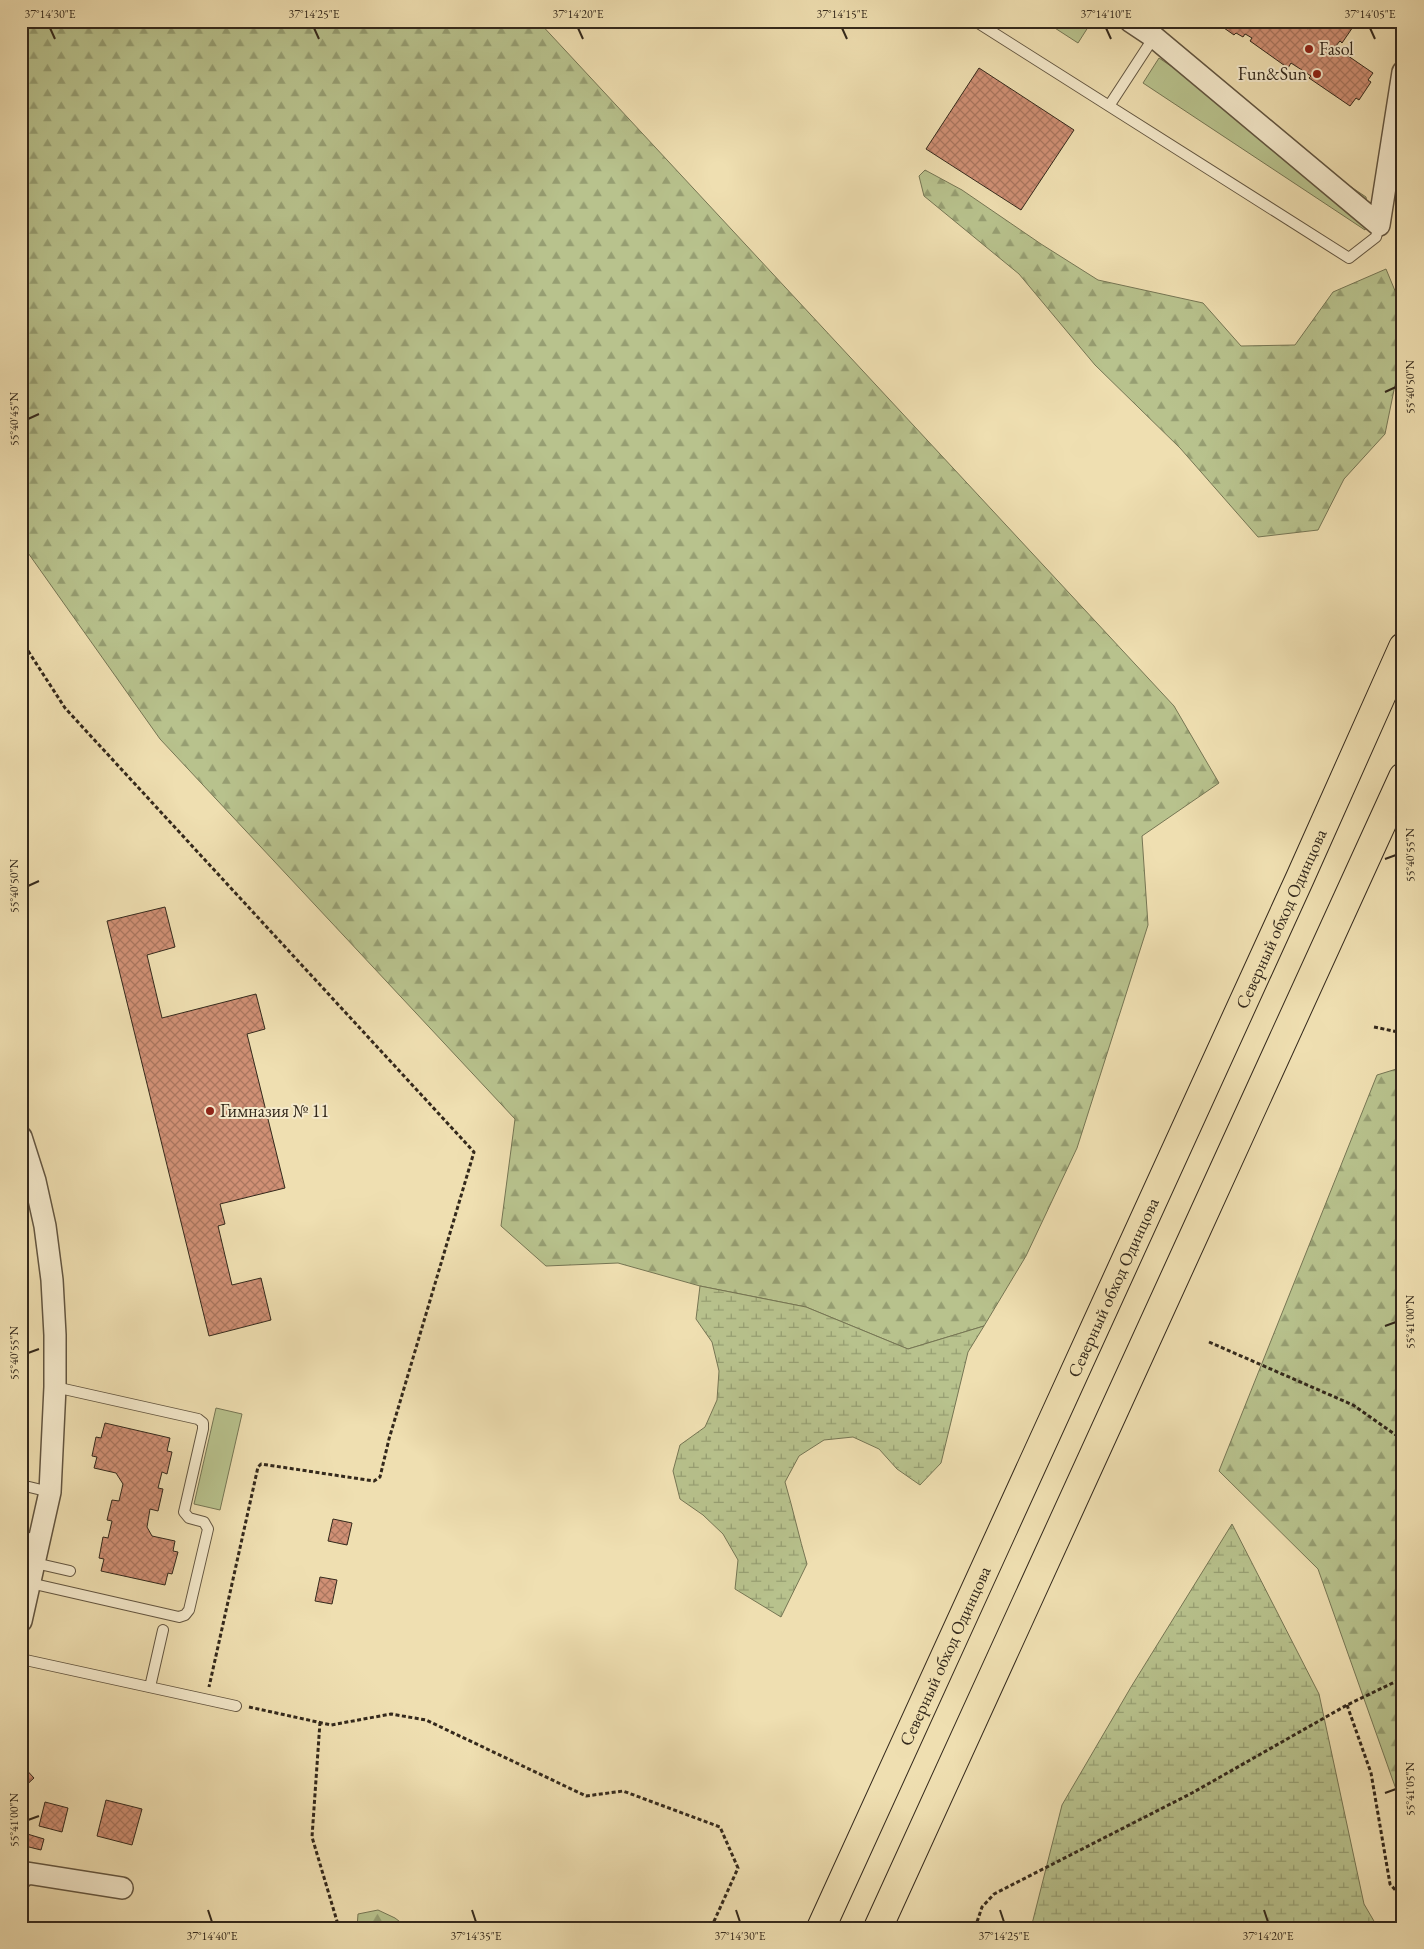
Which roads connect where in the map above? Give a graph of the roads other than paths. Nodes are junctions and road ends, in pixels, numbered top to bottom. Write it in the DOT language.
graph roads {
  1 [pos="975,21"];
  2 [pos="1130,21"];
  3 [pos="1154,37"];
  4 [pos="1403,72"];
  5 [pos="1109,106"];
  6 [pos="1379,225"];
  7 [pos="1403,647"];
  8 [pos="1403,777"];
  9 [pos="23,1149"];
  10 [pos="55,1387"];
  11 [pos="21,1485"];
  12 [pos="50,1492"];
  13 [pos="31,1538"];
  14 [pos="70,1571"];
  15 [pos="33,1573"];
  16 [pos="22,1611"];
  17 [pos="163,1630"];
  18 [pos="21,1659"];
  19 [pos="150,1687"];
  20 [pos="241,1706"];
  21 [pos="23,1871"];
  22 [pos="122,1888"];
  23 [pos="820,1928"];
  24 [pos="878,1928"];
  1 -- 5 [label="lane"];
  2 -- 3 [label="street"];
  3 -- 5 [label="lane"];
  3 -- 6 [label="street"];
  4 -- 6 [label="street"];
  5 -- 6 [label="lane"];
  7 -- 23 [label="highway, Северный обход Одинцова"];
  8 -- 24 [label="highway"];
  9 -- 10 [label="street"];
  10 -- 12 [label="street"];
  10 -- 15 [label="lane"];
  11 -- 12 [label="lane"];
  12 -- 13 [label="street"];
  13 -- 15 [label="street"];
  14 -- 15 [label="lane"];
  15 -- 16 [label="street"];
  17 -- 19 [label="lane"];
  18 -- 19 [label="lane"];
  19 -- 20 [label="lane"];
  21 -- 22 [label="street"];
}
